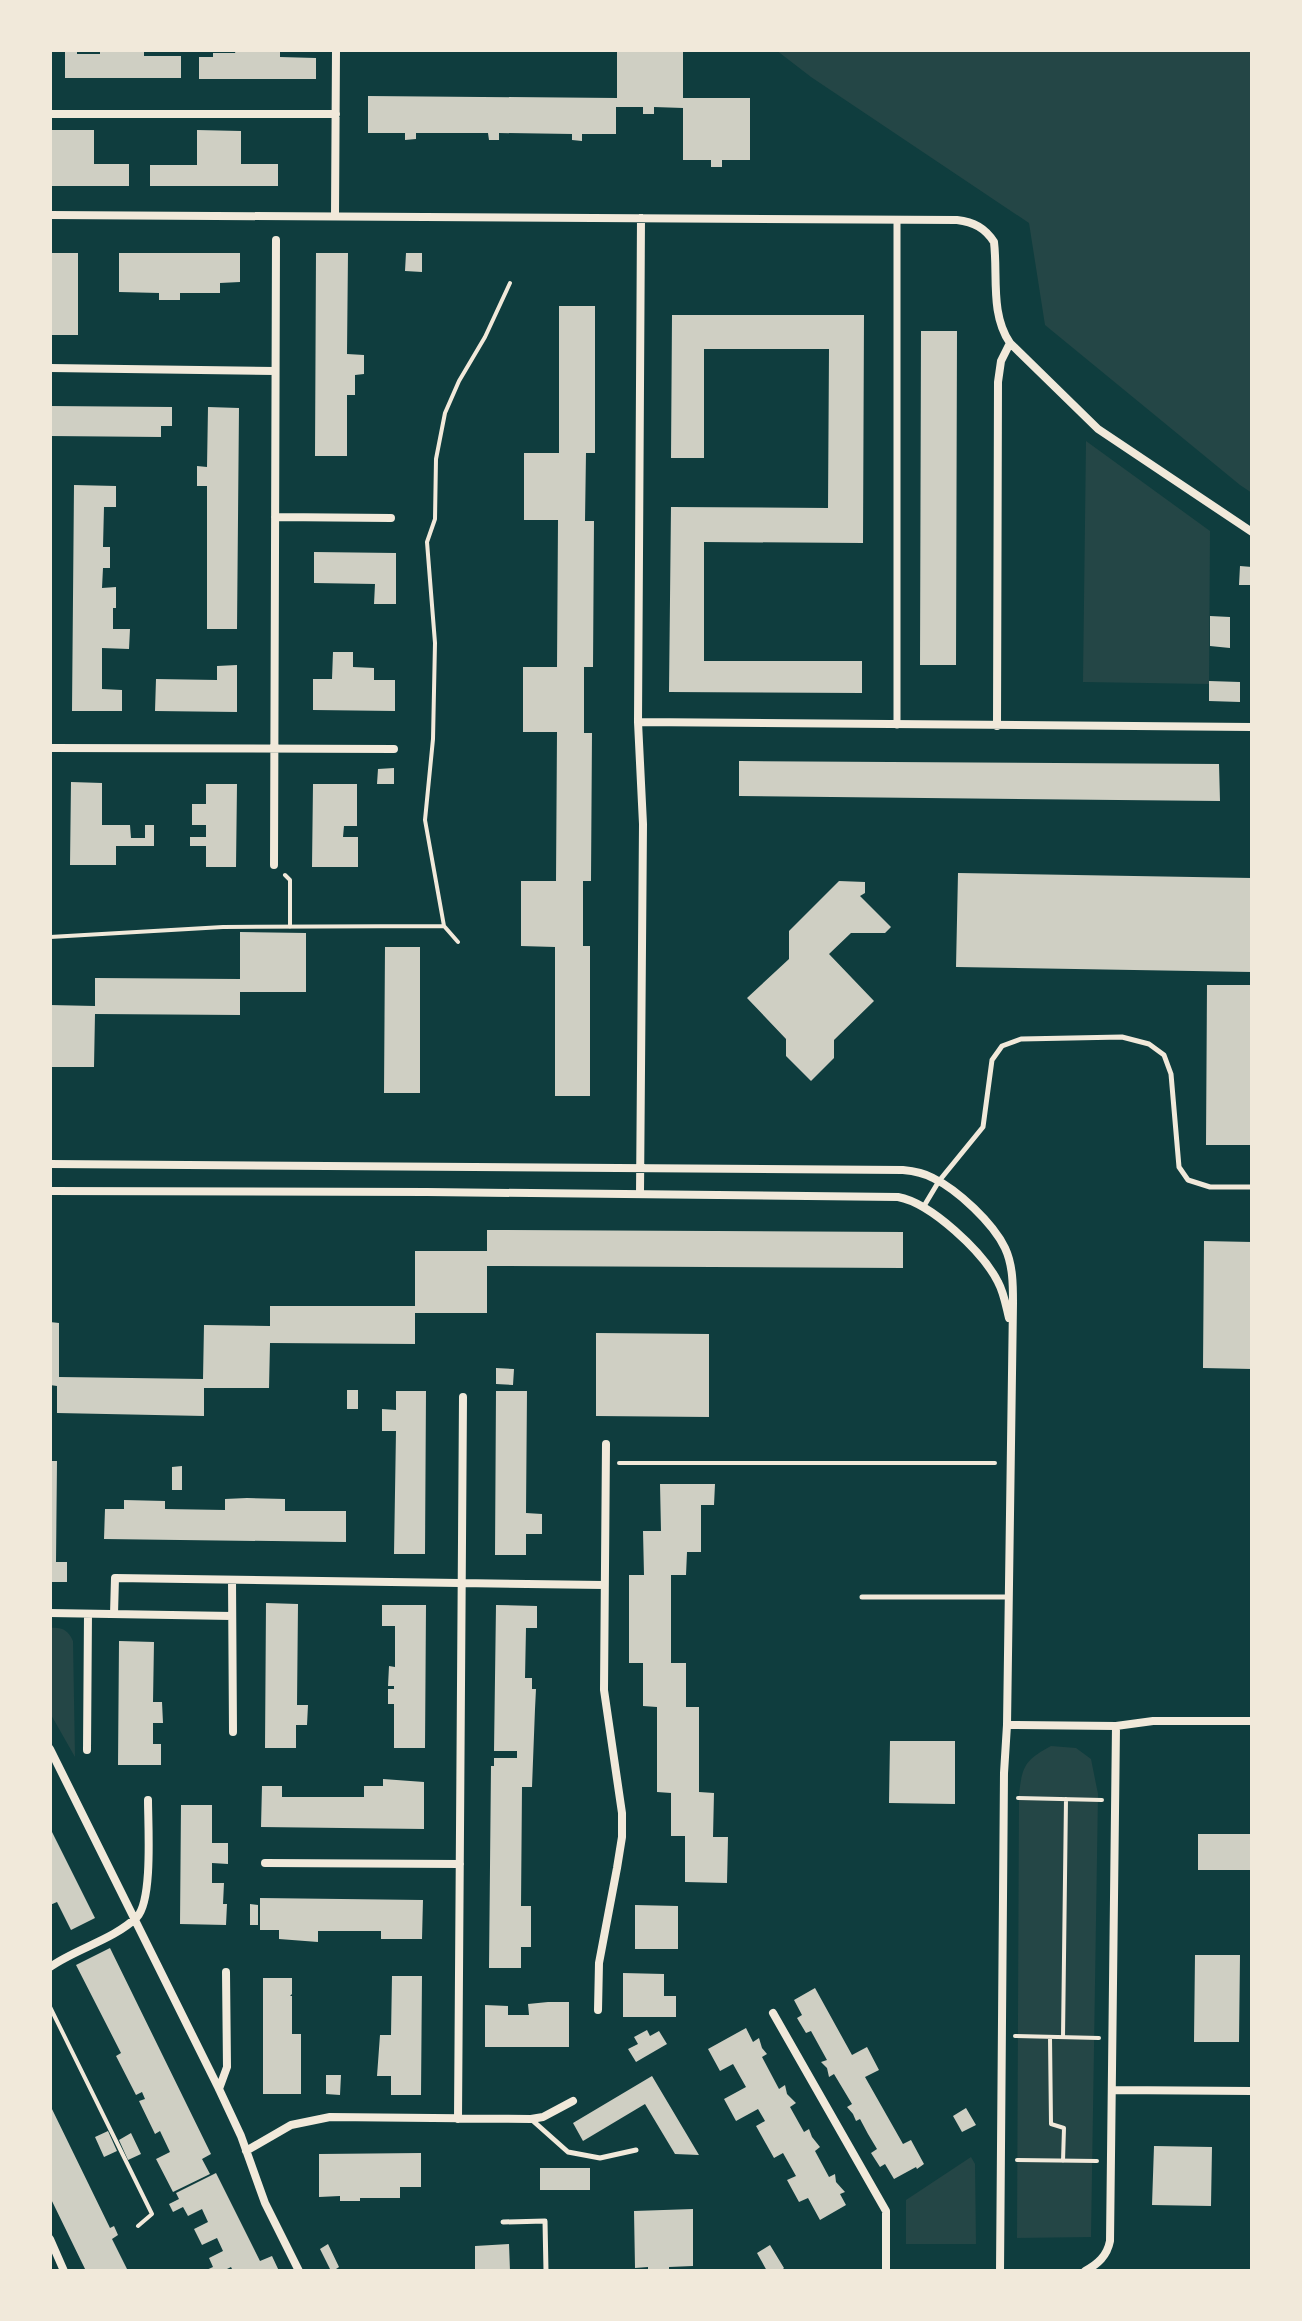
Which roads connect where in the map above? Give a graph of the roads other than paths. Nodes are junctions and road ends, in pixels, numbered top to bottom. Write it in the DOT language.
graph roads {
  1 [pos="336,50"];
  2 [pos="50,114"];
  3 [pos="336,114"];
  4 [pos="50,215"];
  5 [pos="335,215"];
  6 [pos="641,218"];
  7 [pos="897,220"];
  8 [pos="276,240"];
  9 [pos="1010,343"];
  10 [pos="50,368"];
  11 [pos="275,371"];
  12 [pos="275,517"];
  13 [pos="391,518"];
  14 [pos="1252,532"];
  15 [pos="638,722"];
  16 [pos="897,725"];
  17 [pos="997,726"];
  18 [pos="1252,727"];
  19 [pos="50,748"];
  20 [pos="274,749"];
  21 [pos="394,749"];
  22 [pos="274,865"];
  23 [pos="50,1164"];
  24 [pos="640,1167"];
  25 [pos="939,1181"];
  26 [pos="1252,1187"];
  27 [pos="50,1191"];
  28 [pos="640,1193"];
  29 [pos="924,1206"];
  30 [pos="1012,1335"];
  31 [pos="463,1397"];
  32 [pos="606,1444"];
  33 [pos="232,1580"];
  34 [pos="462,1583"];
  35 [pos="604,1585"];
  36 [pos="862,1597"];
  37 [pos="1009,1597"];
  38 [pos="50,1613"];
  39 [pos="88,1614"];
  40 [pos="114,1614"];
  41 [pos="232,1616"];
  42 [pos="1252,1721"];
  43 [pos="1007,1725"];
  44 [pos="1116,1726"];
  45 [pos="233,1732"];
  46 [pos="50,1749"];
  47 [pos="87,1750"];
  48 [pos="54,1767"];
  49 [pos="148,1800"];
  50 [pos="265,1863"];
  51 [pos="460,1864"];
  52 [pos="135,1919"];
  53 [pos="50,1967"];
  54 [pos="226,1972"];
  55 [pos="598,2010"];
  56 [pos="773,2013"];
  57 [pos="219,2089"];
  58 [pos="1112,2090"];
  59 [pos="1252,2091"];
  60 [pos="573,2101"];
  61 [pos="458,2119"];
  62 [pos="531,2119"];
  63 [pos="636,2150"];
  64 [pos="246,2151"];
  65 [pos="503,2222"];
  66 [pos="50,2239"];
  67 [pos="64,2271"];
  68 [pos="299,2271"];
  69 [pos="546,2271"];
  70 [pos="886,2271"];
  71 [pos="1000,2271"];
  72 [pos="1085,2271"];
  1 -- 3 [label="street"];
  2 -- 3 [label="street"];
  3 -- 5 [label="street"];
  4 -- 5 [label="street"];
  5 -- 6 [label="street"];
  6 -- 7 [label="street"];
  6 -- 15 [label="street"];
  7 -- 9 [label="street"];
  7 -- 16 [label="street"];
  8 -- 11 [label="street"];
  9 -- 14 [label="street"];
  9 -- 17 [label="street"];
  10 -- 11 [label="street"];
  11 -- 12 [label="street"];
  12 -- 13 [label="street"];
  12 -- 20 [label="street"];
  15 -- 16 [label="street"];
  15 -- 24 [label="street"];
  16 -- 17 [label="street"];
  17 -- 18 [label="street"];
  19 -- 20 [label="street"];
  20 -- 21 [label="street"];
  20 -- 22 [label="street"];
  23 -- 24 [label="street"];
  24 -- 25 [label="street"];
  24 -- 28 [label="street"];
  25 -- 26 [label="lane"];
  25 -- 29 [label="lane"];
  25 -- 30 [label="street"];
  27 -- 28 [label="street"];
  28 -- 29 [label="street"];
  29 -- 30 [label="street"];
  30 -- 37 [label="street"];
  31 -- 34 [label="street"];
  32 -- 35 [label="street"];
  33 -- 34 [label="street"];
  33 -- 40 [label="street"];
  33 -- 41 [label="street"];
  34 -- 35 [label="street"];
  34 -- 51 [label="street"];
  35 -- 55 [label="street"];
  36 -- 37 [label="lane"];
  37 -- 43 [label="street"];
  38 -- 39 [label="street"];
  39 -- 40 [label="street"];
  39 -- 47 [label="street"];
  40 -- 41 [label="street"];
  41 -- 45 [label="street"];
  42 -- 44 [label="street"];
  43 -- 44 [label="street"];
  43 -- 71 [label="street"];
  44 -- 58 [label="street"];
  46 -- 48 [label="street"];
  48 -- 52 [label="street"];
  49 -- 52 [label="street"];
  50 -- 51 [label="street"];
  51 -- 61 [label="street"];
  52 -- 53 [label="street"];
  52 -- 57 [label="street"];
  54 -- 57 [label="street"];
  56 -- 70 [label="street"];
  57 -- 64 [label="street"];
  58 -- 59 [label="street"];
  58 -- 72 [label="street"];
  60 -- 62 [label="street"];
  61 -- 62 [label="street"];
  61 -- 64 [label="street"];
  62 -- 63 [label="lane"];
  64 -- 68 [label="street"];
  65 -- 69 [label="lane"];
  66 -- 67 [label="street"];
}
